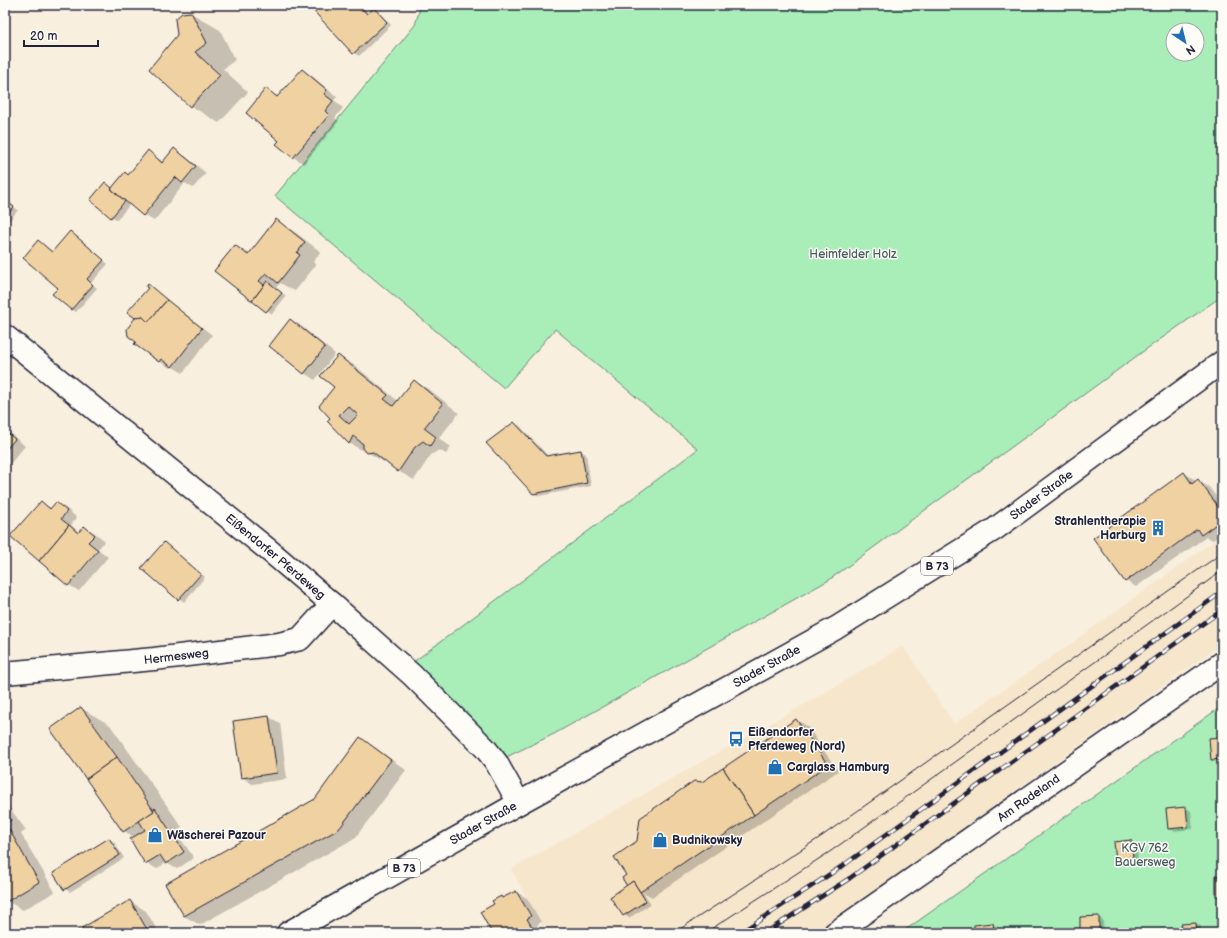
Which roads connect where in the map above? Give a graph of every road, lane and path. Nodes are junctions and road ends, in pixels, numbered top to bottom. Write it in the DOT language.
graph roads {
  1 [pos="5,336"];
  2 [pos="1222,362"];
  3 [pos="332,604"];
  4 [pos="1222,663"];
  5 [pos="5,673"];
  6 [pos="519,803"];
  7 [pos="288,933"];
  8 [pos="834,933"];
  1 -- 3 [label="street, Eißendorfer Pferdeweg"];
  2 -- 6 [label="street, Stader Straße / B 73"];
  3 -- 5 [label="street, Hermesweg"];
  3 -- 6 [label="street, Eißendorfer Pferdeweg"];
  4 -- 8 [label="street, Am Radeland"];
  6 -- 7 [label="street, Stader Straße / B 73"];
}
